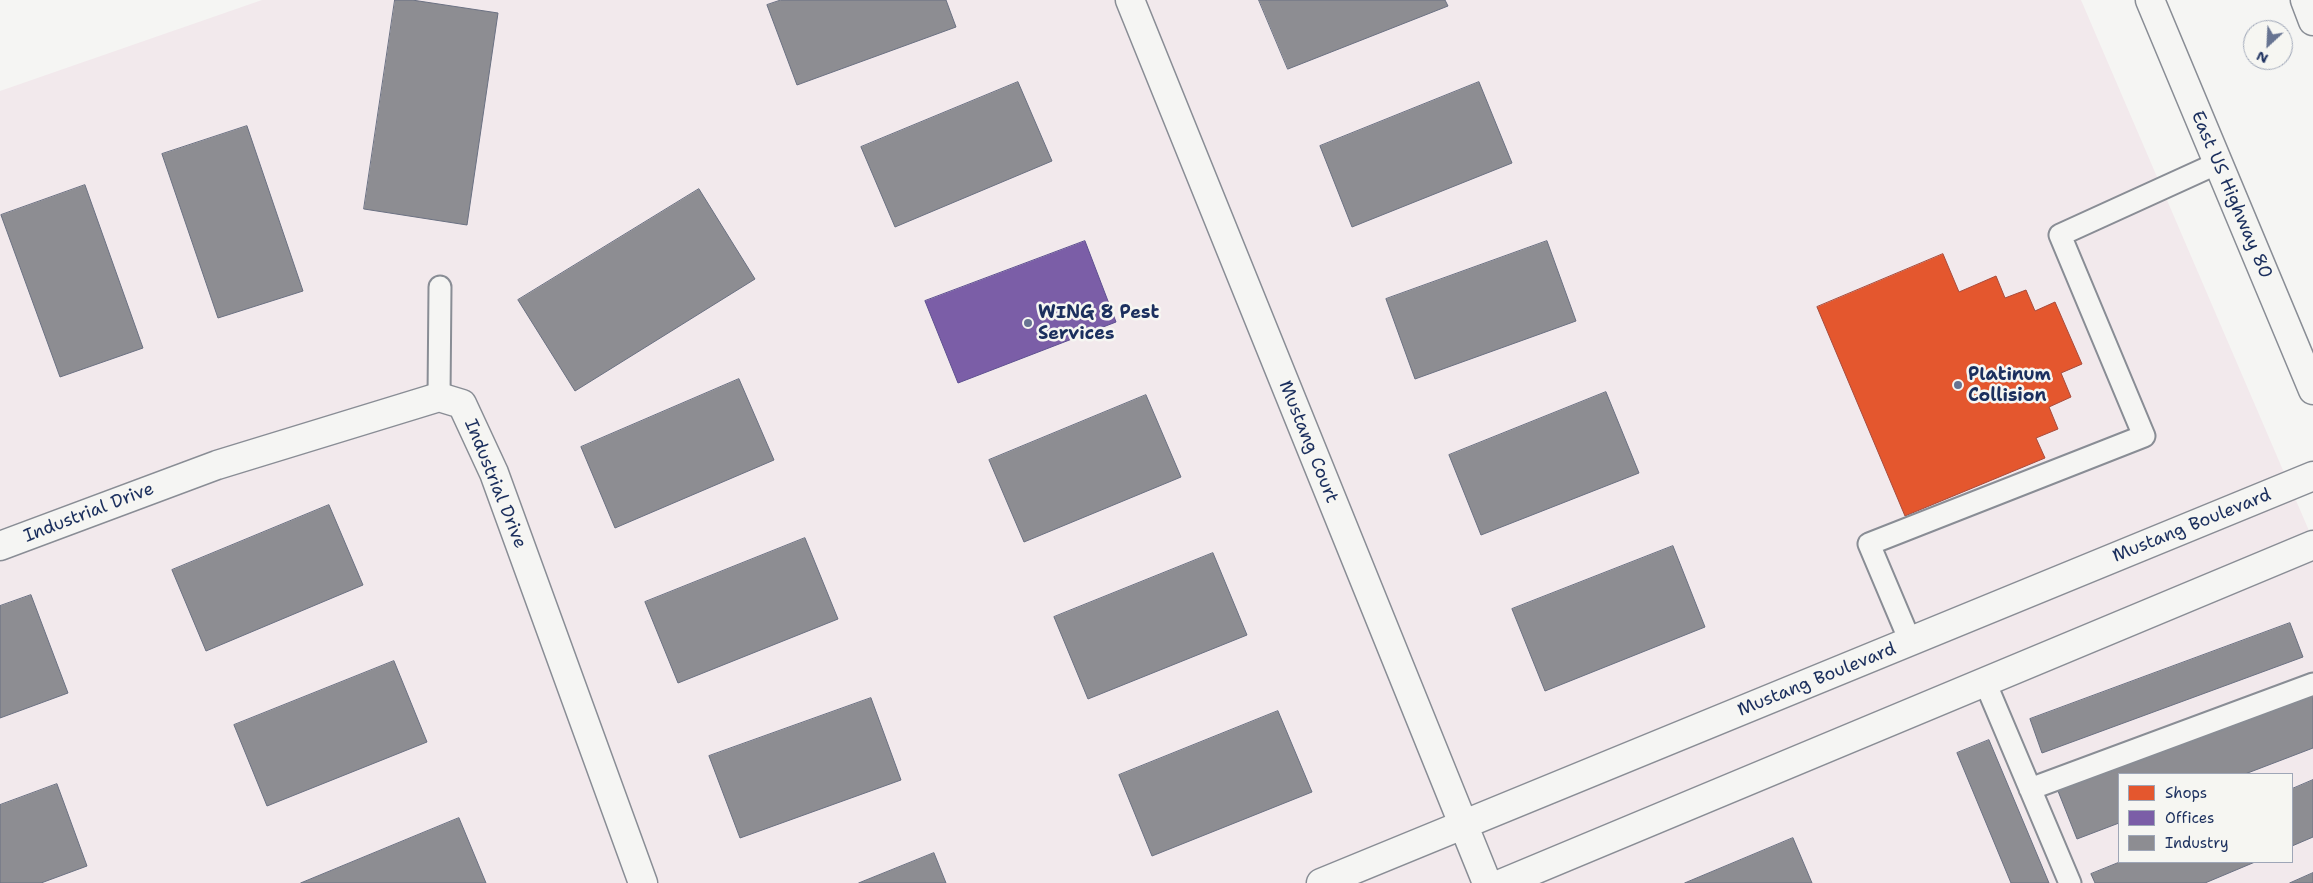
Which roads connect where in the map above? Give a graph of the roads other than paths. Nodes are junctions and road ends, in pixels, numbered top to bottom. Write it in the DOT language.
graph roads {
  1 [pos="1130,0"];
  2 [pos="2150,0"];
  3 [pos="2304,0"];
  4 [pos="2313,21"];
  5 [pos="2218,163"];
  6 [pos="440,287"];
  7 [pos="2313,390"];
  8 [pos="439,397"];
  9 [pos="2313,476"];
  10 [pos="2313,545"];
  11 [pos="0,546"];
  12 [pos="1910,641"];
  13 [pos="1985,682"];
  14 [pos="2313,684"];
  15 [pos="2030,789"];
  16 [pos="1463,826"];
  17 [pos="644,883"];
  18 [pos="1321,883"];
  19 [pos="1487,883"];
  20 [pos="1503,883"];
  21 [pos="2070,883"];
  1 -- 16 [label="main road, Mustang Court"];
  2 -- 5 [label="main road, East US Highway 80"];
  3 -- 4 [label="main road"];
  5 -- 7 [label="main road, East US Highway 80"];
  5 -- 12 [label="lane"];
  6 -- 8 [label="lane"];
  8 -- 11 [label="main road, Industrial Drive"];
  8 -- 17 [label="main road, Industrial Drive"];
  9 -- 12 [label="main road, Mustang Boulevard"];
  10 -- 13 [label="main road"];
  12 -- 16 [label="main road, Mustang Boulevard"];
  13 -- 15 [label="lane"];
  13 -- 20 [label="main road"];
  14 -- 15 [label="lane"];
  15 -- 21 [label="lane"];
  16 -- 18 [label="main road, Mustang Boulevard"];
  16 -- 19 [label="main road, Mustang Court"];
}
